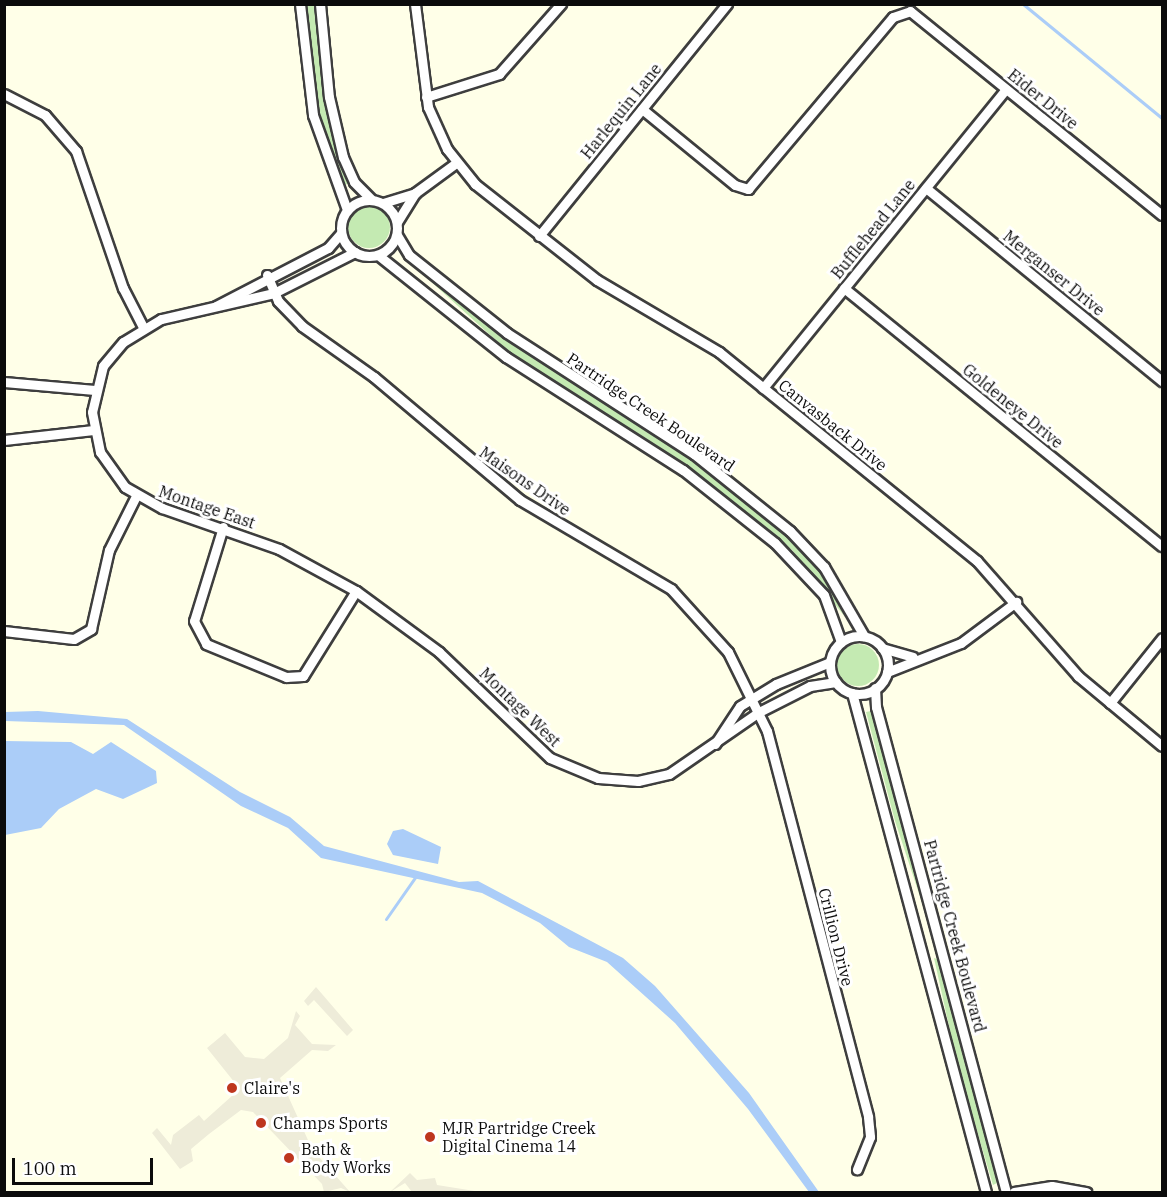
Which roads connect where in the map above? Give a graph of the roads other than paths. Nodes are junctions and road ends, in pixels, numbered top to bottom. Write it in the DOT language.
graph roads {
  1 [pos="300,4"];
  2 [pos="320,4"];
  3 [pos="415,4"];
  4 [pos="561,4"];
  5 [pos="727,4"];
  6 [pos="1006,88"];
  7 [pos="4,94"];
  8 [pos="426,97"];
  9 [pos="642,109"];
  10 [pos="456,163"];
  11 [pos="926,188"];
  12 [pos="415,193"];
  13 [pos="371,199"];
  14 [pos="383,202"];
  15 [pos="347,210"];
  16 [pos="1162,215"];
  17 [pos="397,222"];
  18 [pos="341,233"];
  19 [pos="397,235"];
  20 [pos="539,236"];
  21 [pos="355,252"];
  22 [pos="378,255"];
  23 [pos="267,275"];
  24 [pos="844,288"];
  25 [pos="274,292"];
  26 [pos="216,306"];
  27 [pos="143,327"];
  28 [pos="1162,381"];
  29 [pos="4,382"];
  30 [pos="763,388"];
  31 [pos="95,390"];
  32 [pos="93,430"];
  33 [pos="4,440"];
  34 [pos="136,496"];
  35 [pos="223,527"];
  36 [pos="1162,546"];
  37 [pos="356,591"];
  38 [pos="1017,602"];
  39 [pos="4,631"];
  40 [pos="864,636"];
  41 [pos="1162,638"];
  42 [pos="840,642"];
  43 [pos="882,648"];
  44 [pos="913,657"];
  45 [pos="830,662"];
  46 [pos="886,672"];
  47 [pos="836,682"];
  48 [pos="875,688"];
  49 [pos="852,693"];
  50 [pos="753,697"];
  51 [pos="1110,703"];
  52 [pos="759,712"];
  53 [pos="715,744"];
  54 [pos="1162,746"];
  55 [pos="857,1168"];
  56 [pos="986,1192"];
  57 [pos="1006,1192"];
  58 [pos="1014,1192"];
  59 [pos="1086,1192"];
  1 -- 15 [label="street"];
  2 -- 13 [label="street"];
  3 -- 8 [label="street"];
  4 -- 8 [label="street"];
  5 -- 9 [label="street, Harlequin Lane"];
  6 -- 9 [label="street, Eider Drive"];
  6 -- 11 [label="street, Bufflehead Lane"];
  6 -- 16 [label="street, Eider Drive"];
  7 -- 27 [label="street"];
  8 -- 10 [label="street"];
  9 -- 20 [label="street, Harlequin Lane"];
  10 -- 12 [label="street"];
  10 -- 20 [label="street, Canvasback Drive"];
  11 -- 24 [label="street, Bufflehead Lane"];
  11 -- 28 [label="street, Merganser Drive"];
  12 -- 14 [label="street"];
  12 -- 17 [label="street"];
  13 -- 14 [label="street"];
  13 -- 15 [label="street"];
  14 -- 17 [label="street"];
  15 -- 18 [label="street"];
  17 -- 19 [label="street"];
  18 -- 21 [label="street"];
  18 -- 23 [label="street, Montage East"];
  19 -- 22 [label="street"];
  19 -- 40 [label="street, Partridge Creek Boulevard"];
  20 -- 30 [label="street, Canvasback Drive"];
  21 -- 22 [label="street"];
  21 -- 25 [label="street, Montage East"];
  22 -- 42 [label="street, Partridge Creek Boulevard"];
  23 -- 25 [label="street, Maisons Drive"];
  23 -- 26 [label="street, Montage East"];
  24 -- 30 [label="street, Bufflehead Lane"];
  24 -- 36 [label="street, Goldeneye Drive"];
  25 -- 26 [label="street, Montage East"];
  25 -- 50 [label="street, Maisons Drive"];
  26 -- 27 [label="street, Montage East"];
  27 -- 31 [label="street, Montage East"];
  29 -- 31 [label="street"];
  30 -- 38 [label="street, Canvasback Drive"];
  31 -- 32 [label="street, Montage East"];
  32 -- 33 [label="street"];
  32 -- 34 [label="street, Montage East"];
  34 -- 35 [label="street, Montage East"];
  34 -- 39 [label="street"];
  35 -- 37 [label="street, Montage East"];
  35 -- 37 [label="street"];
  37 -- 53 [label="street, Montage West"];
  38 -- 44 [label="street"];
  38 -- 51 [label="street, Canvasback Drive"];
  40 -- 42 [label="street"];
  40 -- 43 [label="street"];
  41 -- 51 [label="street"];
  42 -- 45 [label="street"];
  43 -- 44 [label="street"];
  43 -- 46 [label="street"];
  44 -- 46 [label="street"];
  45 -- 47 [label="street"];
  45 -- 50 [label="street, Montage West"];
  46 -- 48 [label="street"];
  47 -- 49 [label="street"];
  47 -- 52 [label="street, Montage West"];
  48 -- 49 [label="street"];
  48 -- 57 [label="street, Partridge Creek Boulevard"];
  49 -- 56 [label="street, Partridge Creek Boulevard"];
  50 -- 52 [label="street, Maisons Drive"];
  50 -- 53 [label="street, Montage West"];
  51 -- 54 [label="street, Canvasback Drive"];
  52 -- 53 [label="street, Montage West"];
  52 -- 55 [label="street, Crillion Drive"];
  58 -- 59 [label="street"];
}
